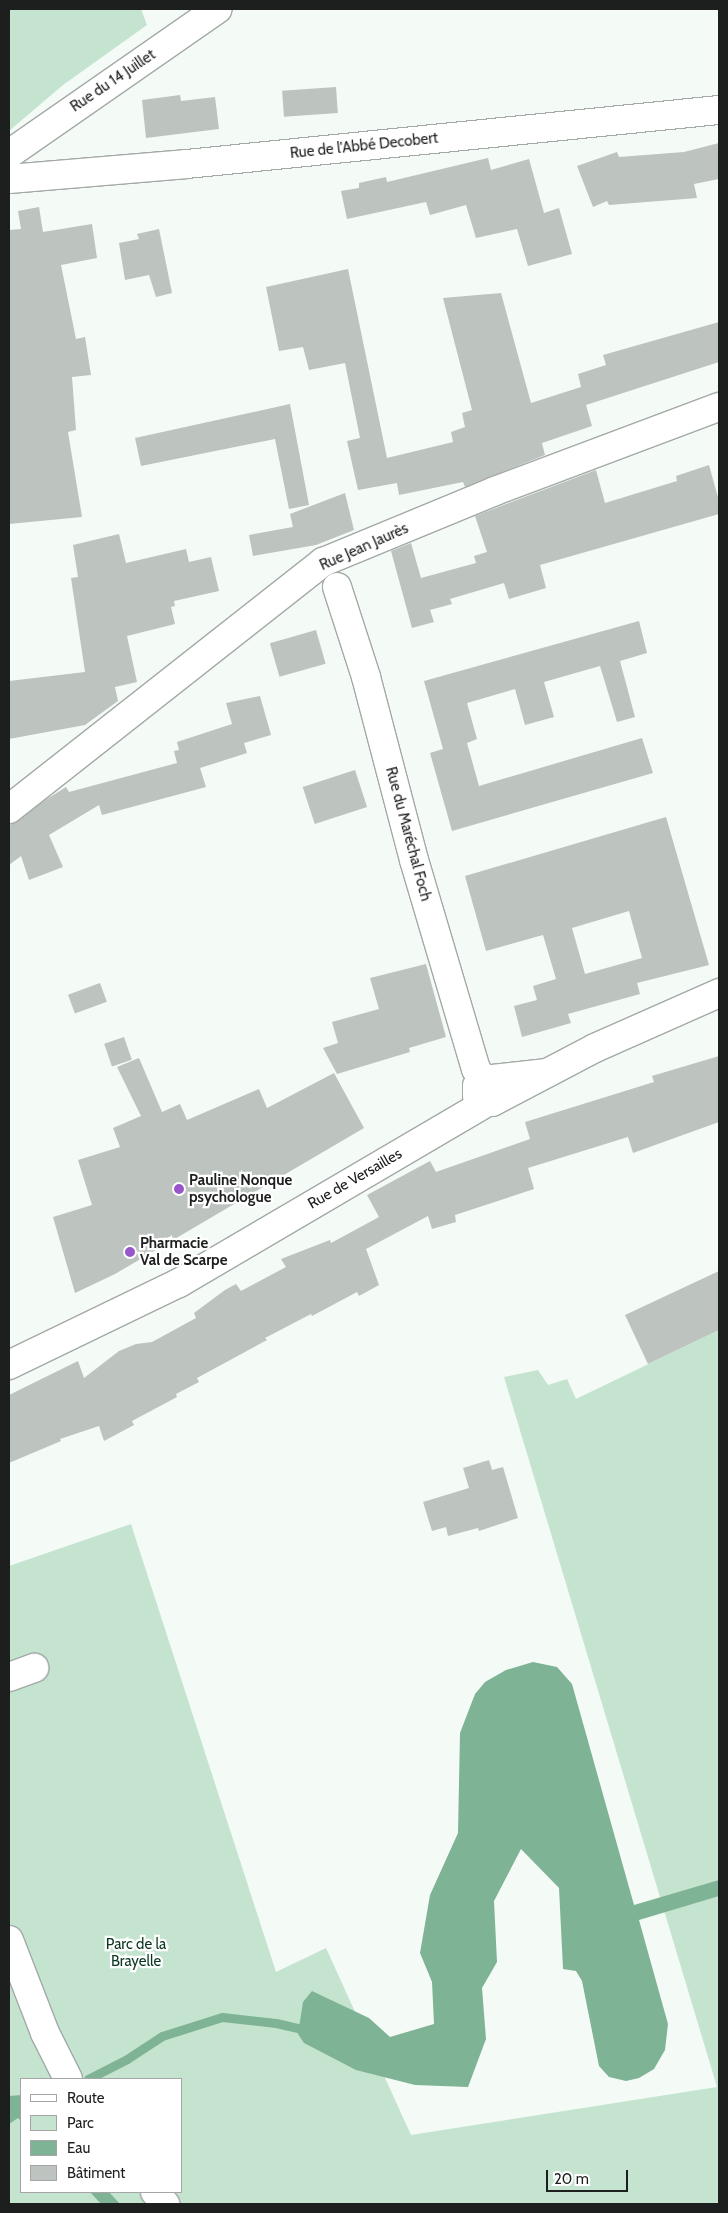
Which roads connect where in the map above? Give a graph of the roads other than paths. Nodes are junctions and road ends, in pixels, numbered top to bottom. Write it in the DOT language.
graph roads {
  1 [pos="218,9"];
  2 [pos="719,110"];
  3 [pos="9,154"];
  4 [pos="9,179"];
  5 [pos="719,407"];
  6 [pos="337,587"];
  7 [pos="9,809"];
  8 [pos="719,993"];
  9 [pos="488,1090"];
  10 [pos="9,1365"];
  11 [pos="9,1940"];
  12 [pos="65,2074"];
  13 [pos="156,2193"];
  14 [pos="165,2204"];
  1 -- 3 [label="street, Rue du 14 Juillet"];
  2 -- 4 [label="street, Rue de l'Abbé Decobert"];
  5 -- 7 [label="street, Rue Jean Jaurès"];
  6 -- 9 [label="street, Rue du Maréchal Foch"];
  8 -- 9 [label="street, Rue de Versailles"];
  9 -- 10 [label="street, Rue de Versailles"];
  11 -- 12 [label="street"];
  13 -- 14 [label="street"];
}
